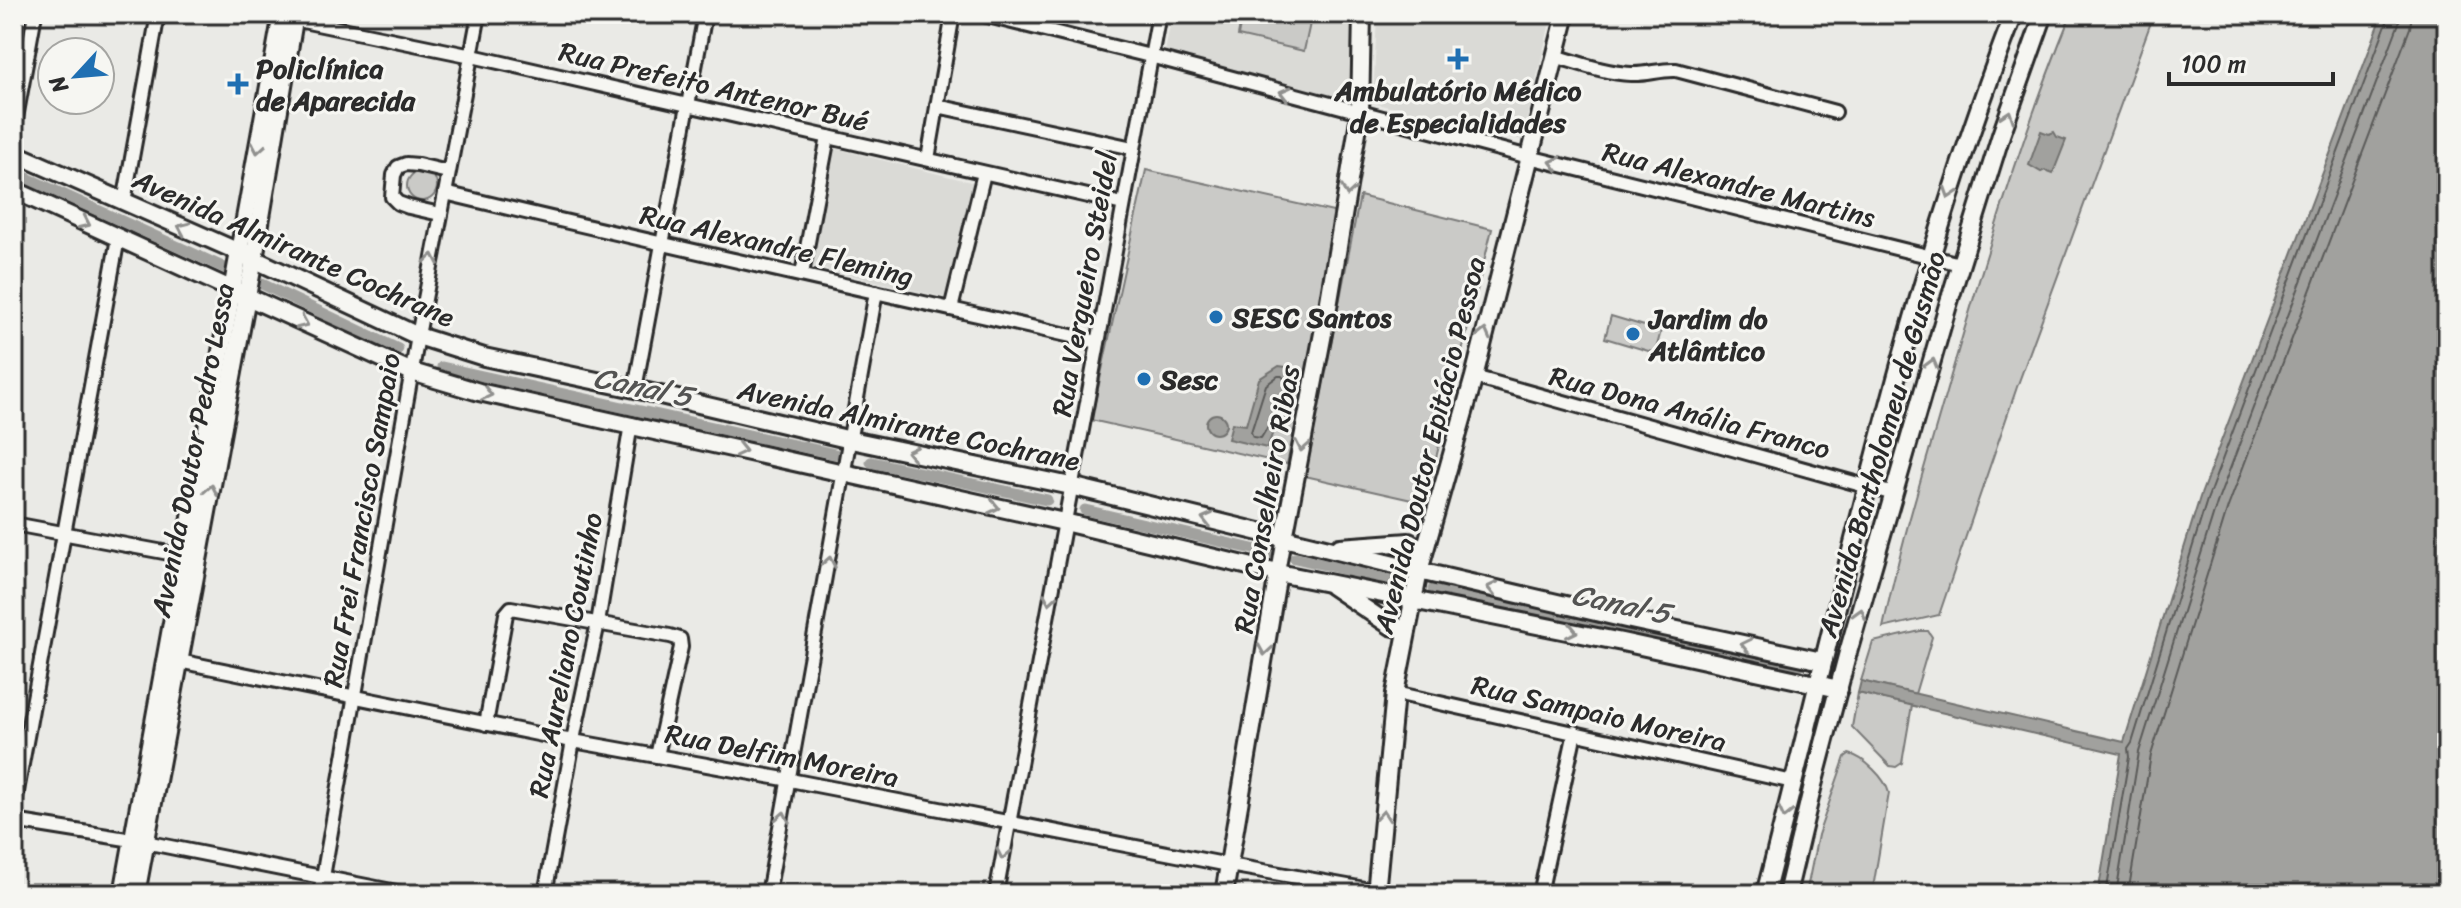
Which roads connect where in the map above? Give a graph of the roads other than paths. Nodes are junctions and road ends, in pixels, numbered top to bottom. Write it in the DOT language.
graph roads {
  1 [pos="35,14"];
  2 [pos="158,14"];
  3 [pos="479,14"];
  4 [pos="705,14"];
  5 [pos="953,14"];
  6 [pos="980,14"];
  7 [pos="1159,14"];
  8 [pos="1362,14"];
  9 [pos="1566,14"];
  10 [pos="2014,14"];
  11 [pos="2040,15"];
  12 [pos="284,16"];
  13 [pos="472,56"];
  14 [pos="1150,56"];
  15 [pos="1555,56"];
  16 [pos="688,105"];
  17 [pos="937,106"];
  18 [pos="1835,112"];
  19 [pos="1360,114"];
  20 [pos="14,129"];
  21 [pos="828,137"];
  22 [pos="1133,148"];
  23 [pos="14,153"];
  24 [pos="1529,157"];
  25 [pos="928,159"];
  26 [pos="448,172"];
  27 [pos="984,173"];
  28 [pos="14,190"];
  29 [pos="445,193"];
  30 [pos="124,202"];
  31 [pos="1123,204"];
  32 [pos="440,214"];
  33 [pos="118,238"];
  34 [pos="662,245"];
  35 [pos="247,256"];
  36 [pos="1930,256"];
  37 [pos="1960,264"];
  38 [pos="802,274"];
  39 [pos="876,292"];
  40 [pos="239,294"];
  41 [pos="951,309"];
  42 [pos="418,340"];
  43 [pos="1098,342"];
  44 [pos="412,371"];
  45 [pos="1474,377"];
  46 [pos="635,389"];
  47 [pos="631,424"];
  48 [pos="850,443"];
  49 [pos="846,471"];
  50 [pos="1866,485"];
  51 [pos="1070,488"];
  52 [pos="1894,494"];
  53 [pos="1065,519"];
  54 [pos="14,524"];
  55 [pos="64,533"];
  56 [pos="1284,540"];
  57 [pos="1328,548"];
  58 [pos="1423,551"];
  59 [pos="185,556"];
  60 [pos="1278,571"];
  61 [pos="1324,581"];
  62 [pos="1416,586"];
  63 [pos="598,623"];
  64 [pos="1407,630"];
  65 [pos="179,661"];
  66 [pos="1822,661"];
  67 [pos="1817,683"];
  68 [pos="1839,689"];
  69 [pos="1395,693"];
  70 [pos="354,698"];
  71 [pos="486,724"];
  72 [pos="1575,732"];
  73 [pos="573,741"];
  74 [pos="657,756"];
  75 [pos="790,780"];
  76 [pos="1793,782"];
  77 [pos="14,808"];
  78 [pos="14,821"];
  79 [pos="1009,823"];
  80 [pos="138,841"];
  81 [pos="1229,865"];
  82 [pos="323,876"];
  83 [pos="1376,892"];
  84 [pos="123,894"];
  85 [pos="136,894"];
  86 [pos="320,894"];
  87 [pos="407,894"];
  88 [pos="545,894"];
  89 [pos="768,894"];
  90 [pos="996,894"];
  91 [pos="1224,894"];
  92 [pos="1540,894"];
  93 [pos="1765,894"];
  94 [pos="1787,894"];
  1 -- 20 [label="street"];
  2 -- 30 [label="street"];
  3 -- 13 [label="street, Rua Frei Francisco Sampaio"];
  4 -- 16 [label="street"];
  5 -- 17 [label="street"];
  6 -- 14 [label="street, Rua Alexandre Martins"];
  7 -- 14 [label="street, Rua Vergueiro Steidel"];
  8 -- 19 [label="main road, Rua Conselheiro Ribas"];
  9 -- 15 [label="main road, Avenida Doutor Epitácio Pessoa"];
  10 -- 36 [label="main road, Avenida Bartholomeu de Gusmão, one-way"];
  37 -- 11 [label="main road, Avenida Bartholomeu de Gusmão, one-way"];
  12 -- 13 [label="street, Rua Prefeito Antenor Bué"];
  12 -- 35 [label="main road, Avenida Doutor Pedro Lessa"];
  13 -- 16 [label="street, Rua Prefeito Antenor Bué"];
  13 -- 26 [label="street, Rua Frei Francisco Sampaio"];
  19 -- 14 [label="street, Rua Alexandre Martins, one-way"];
  14 -- 22 [label="street, Rua Vergueiro Steidel"];
  15 -- 18 [label="street"];
  15 -- 24 [label="main road, Avenida Doutor Epitácio Pessoa"];
  16 -- 21 [label="street, Rua Prefeito Antenor Bué"];
  16 -- 34 [label="street"];
  17 -- 22 [label="street"];
  17 -- 25 [label="street"];
  19 -- 24 [label="street, Rua Alexandre Martins"];
  19 -- 56 [label="main road, Rua Conselheiro Ribas, one-way"];
  21 -- 25 [label="street, Rua Prefeito Antenor Bué"];
  21 -- 38 [label="street"];
  22 -- 31 [label="street, Rua Vergueiro Steidel"];
  23 -- 30 [label="main road, Avenida Almirante Cochrane"];
  36 -- 24 [label="street, Rua Alexandre Martins, one-way"];
  45 -- 24 [label="main road, Avenida Doutor Epitácio Pessoa, one-way"];
  25 -- 27 [label="street, Rua Prefeito Antenor Bué"];
  26 -- 29 [label="street, Rua Frei Francisco Sampaio"];
  26 -- 32 [label="street"];
  27 -- 31 [label="street, Rua Prefeito Antenor Bué"];
  27 -- 41 [label="street"];
  28 -- 33 [label="main road, Avenida Almirante Cochrane, one-way"];
  29 -- 32 [label="street, Rua Frei Francisco Sampaio"];
  29 -- 34 [label="street, Rua Alexandre Fleming"];
  35 -- 30 [label="main road, Avenida Almirante Cochrane, one-way"];
  31 -- 43 [label="street, Rua Vergueiro Steidel"];
  42 -- 32 [label="street, Rua Frei Francisco Sampaio, one-way"];
  33 -- 40 [label="main road, Avenida Almirante Cochrane"];
  33 -- 55 [label="street"];
  34 -- 38 [label="street, Rua Alexandre Fleming"];
  34 -- 46 [label="street"];
  35 -- 40 [label="main road, Avenida Doutor Pedro Lessa"];
  35 -- 42 [label="main road, Avenida Almirante Cochrane"];
  36 -- 37 [label="street, Rua Alexandre Martins"];
  36 -- 50 [label="main road, Avenida Bartholomeu de Gusmão"];
  52 -- 37 [label="main road, Avenida Bartholomeu de Gusmão, one-way"];
  38 -- 39 [label="street, Rua Alexandre Fleming"];
  39 -- 41 [label="street, Rua Alexandre Fleming"];
  39 -- 48 [label="street"];
  40 -- 44 [label="main road, Avenida Almirante Cochrane, one-way"];
  40 -- 59 [label="main road, Avenida Doutor Pedro Lessa"];
  65 -- 40 [label="main road, Avenida Doutor Pedro Lessa, one-way"];
  41 -- 43 [label="street, Rua Alexandre Fleming"];
  42 -- 44 [label="street, Rua Frei Francisco Sampaio"];
  42 -- 46 [label="main road, Avenida Almirante Cochrane"];
  43 -- 51 [label="street, Rua Vergueiro Steidel"];
  44 -- 47 [label="main road, Avenida Almirante Cochrane, one-way"];
  44 -- 70 [label="street, Rua Frei Francisco Sampaio"];
  45 -- 50 [label="street, Rua Dona Anália Franco"];
  45 -- 58 [label="main road, Avenida Doutor Epitácio Pessoa"];
  46 -- 48 [label="main road, Avenida Almirante Cochrane"];
  47 -- 49 [label="main road, Avenida Almirante Cochrane, one-way"];
  47 -- 63 [label="street, Rua Aureliano Coutinho"];
  48 -- 49 [label="street"];
  51 -- 48 [label="main road, Avenida Almirante Cochrane, one-way"];
  49 -- 53 [label="main road, Avenida Almirante Cochrane, one-way"];
  75 -- 49 [label="street, one-way"];
  50 -- 52 [label="street, Rua Dona Anália Franco"];
  50 -- 66 [label="main road, Avenida Bartholomeu de Gusmão"];
  51 -- 53 [label="street, Rua Vergueiro Steidel"];
  56 -- 51 [label="main road, Avenida Almirante Cochrane, one-way"];
  68 -- 52 [label="main road, Avenida Bartholomeu de Gusmão, one-way"];
  53 -- 60 [label="main road, Avenida Almirante Cochrane"];
  53 -- 79 [label="street, Rua Vergueiro Steidel, one-way"];
  54 -- 55 [label="street"];
  55 -- 59 [label="street"];
  55 -- 77 [label="street"];
  56 -- 57 [label="main road, Avenida Almirante Cochrane"];
  56 -- 60 [label="street, Rua Conselheiro Ribas"];
  57 -- 58 [label="main road"];
  57 -- 62 [label="main road, Avenida Almirante Cochrane"];
  58 -- 62 [label="main road, Avenida Doutor Epitácio Pessoa"];
  59 -- 80 [label="main road, Avenida Doutor Pedro Lessa"];
  60 -- 61 [label="main road, Avenida Almirante Cochrane"];
  60 -- 81 [label="main road, Rua Conselheiro Ribas, one-way"];
  61 -- 62 [label="main road, Avenida Almirante Cochrane"];
  61 -- 64 [label="main road"];
  62 -- 64 [label="main road, Avenida Doutor Epitácio Pessoa"];
  66 -- 62 [label="main road, Avenida Almirante Cochrane, one-way"];
  62 -- 67 [label="main road, Avenida Almirante Cochrane, one-way"];
  63 -- 71 [label="street"];
  63 -- 73 [label="street, Rua Aureliano Coutinho"];
  63 -- 74 [label="street"];
  64 -- 69 [label="main road, Avenida Doutor Epitácio Pessoa"];
  65 -- 70 [label="street, Rua Delfim Moreira"];
  65 -- 80 [label="main road, Avenida Doutor Pedro Lessa"];
  66 -- 67 [label="main road, Avenida Bartholomeu de Gusmão"];
  67 -- 68 [label="main road, Avenida Almirante Cochrane"];
  67 -- 76 [label="main road, Avenida Bartholomeu de Gusmão"];
  68 -- 94 [label="main road, Avenida Bartholomeu de Gusmão"];
  69 -- 72 [label="street, Rua Sampaio Moreira"];
  83 -- 69 [label="main road, Avenida Doutor Epitácio Pessoa, one-way"];
  70 -- 71 [label="street, Rua Delfim Moreira"];
  70 -- 82 [label="street, Rua Frei Francisco Sampaio"];
  71 -- 73 [label="street, Rua Delfim Moreira"];
  72 -- 76 [label="street, Rua Sampaio Moreira"];
  72 -- 92 [label="street"];
  73 -- 74 [label="street, Rua Delfim Moreira"];
  73 -- 88 [label="street, Rua Aureliano Coutinho"];
  74 -- 75 [label="street, Rua Delfim Moreira"];
  75 -- 79 [label="street, Rua Delfim Moreira"];
  89 -- 75 [label="street, one-way"];
  76 -- 93 [label="main road, Avenida Bartholomeu de Gusmão, one-way"];
  78 -- 80 [label="street"];
  79 -- 81 [label="street, Rua Delfim Moreira"];
  79 -- 90 [label="street, Rua Vergueiro Steidel, one-way"];
  80 -- 82 [label="street"];
  80 -- 84 [label="main road, Avenida Doutor Pedro Lessa"];
  80 -- 85 [label="main road, Avenida Doutor Pedro Lessa"];
  81 -- 83 [label="street, Rua Delfim Moreira"];
  81 -- 91 [label="main road, Rua Conselheiro Ribas"];
  82 -- 86 [label="street, Rua Frei Francisco Sampaio"];
  82 -- 87 [label="street"];
}
